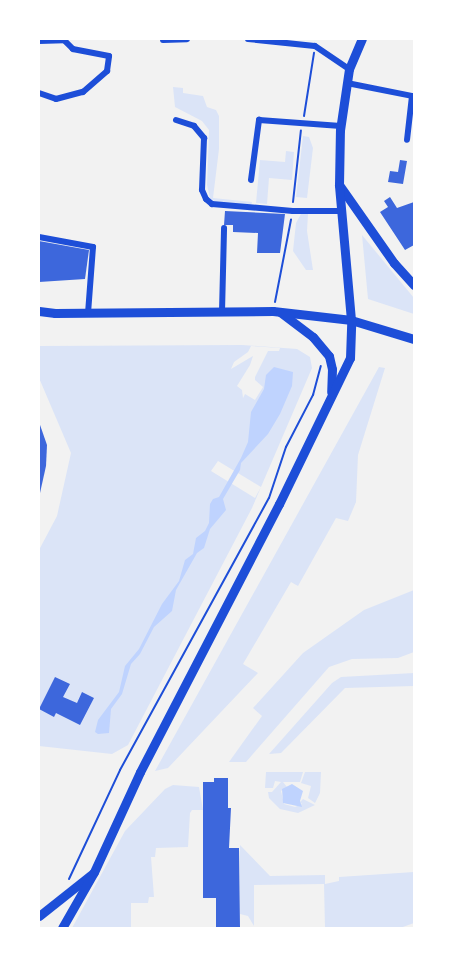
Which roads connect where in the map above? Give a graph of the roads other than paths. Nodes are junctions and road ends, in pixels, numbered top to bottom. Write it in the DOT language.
graph roads {
  1 [pos="187,39"];
  2 [pos="248,39"];
  3 [pos="362,39"];
  4 [pos="64,40"];
  5 [pos="163,40"];
  6 [pos="39,41"];
  7 [pos="316,42"];
  8 [pos="349,69"];
  9 [pos="347,83"];
  10 [pos="39,93"];
  11 [pos="177,120"];
  12 [pos="341,126"];
  13 [pos="407,140"];
  14 [pos="251,180"];
  15 [pos="339,185"];
  16 [pos="340,211"];
  17 [pos="224,228"];
  18 [pos="39,237"];
  19 [pos="414,285"];
  20 [pos="39,311"];
  21 [pos="277,311"];
  22 [pos="222,312"];
  23 [pos="88,313"];
  24 [pos="351,320"];
  25 [pos="414,339"];
  26 [pos="330,399"];
  27 [pos="94,872"];
  28 [pos="39,916"];
  29 [pos="62,928"];
  1 -- 5 [label="street"];
  2 -- 7 [label="street"];
  3 -- 8 [label="main road"];
  4 -- 6 [label="street"];
  4 -- 10 [label="street"];
  7 -- 8 [label="street"];
  8 -- 9 [label="main road"];
  9 -- 12 [label="main road"];
  9 -- 13 [label="street"];
  11 -- 16 [label="street"];
  12 -- 14 [label="street"];
  12 -- 15 [label="main road"];
  15 -- 16 [label="main road"];
  15 -- 19 [label="main road"];
  16 -- 24 [label="main road"];
  17 -- 22 [label="street"];
  18 -- 23 [label="street"];
  20 -- 23 [label="main road"];
  21 -- 22 [label="main road"];
  21 -- 24 [label="main road"];
  21 -- 26 [label="main road"];
  22 -- 23 [label="main road"];
  24 -- 25 [label="main road"];
  24 -- 26 [label="main road"];
  26 -- 27 [label="main road"];
  27 -- 28 [label="main road"];
  27 -- 29 [label="main road"];
}
